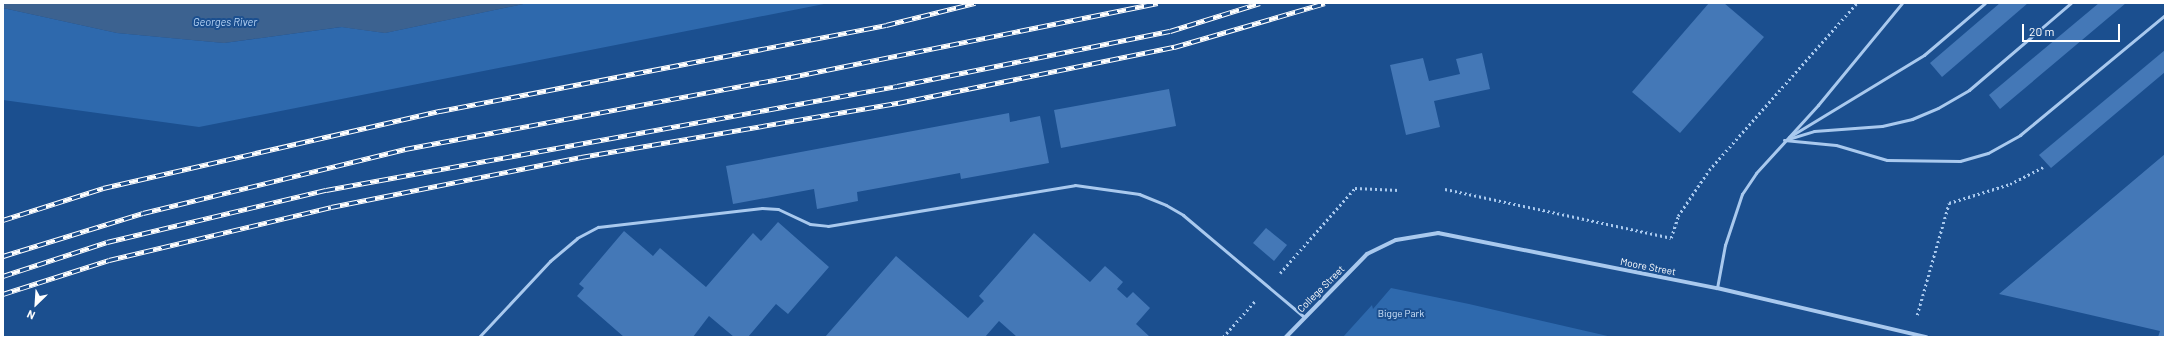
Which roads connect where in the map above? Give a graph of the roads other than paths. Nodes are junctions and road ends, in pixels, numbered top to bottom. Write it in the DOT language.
graph roads {
  1 [pos="1902,3"];
  2 [pos="1985,3"];
  3 [pos="2071,3"];
  4 [pos="2165,15"];
  5 [pos="1784,140"];
  6 [pos="1368,254"];
  7 [pos="1717,288"];
  8 [pos="1304,317"];
  9 [pos="479,337"];
  10 [pos="1286,337"];
  11 [pos="1926,337"];
  1 -- 5 [label="lane"];
  2 -- 5 [label="lane"];
  3 -- 5 [label="lane"];
  4 -- 5 [label="lane"];
  5 -- 7 [label="lane"];
  6 -- 7 [label="street, Moore Street"];
  6 -- 8 [label="street, College Street"];
  7 -- 11 [label="street, Moore Street"];
  8 -- 9 [label="lane"];
  8 -- 10 [label="street, College Street"];
}
